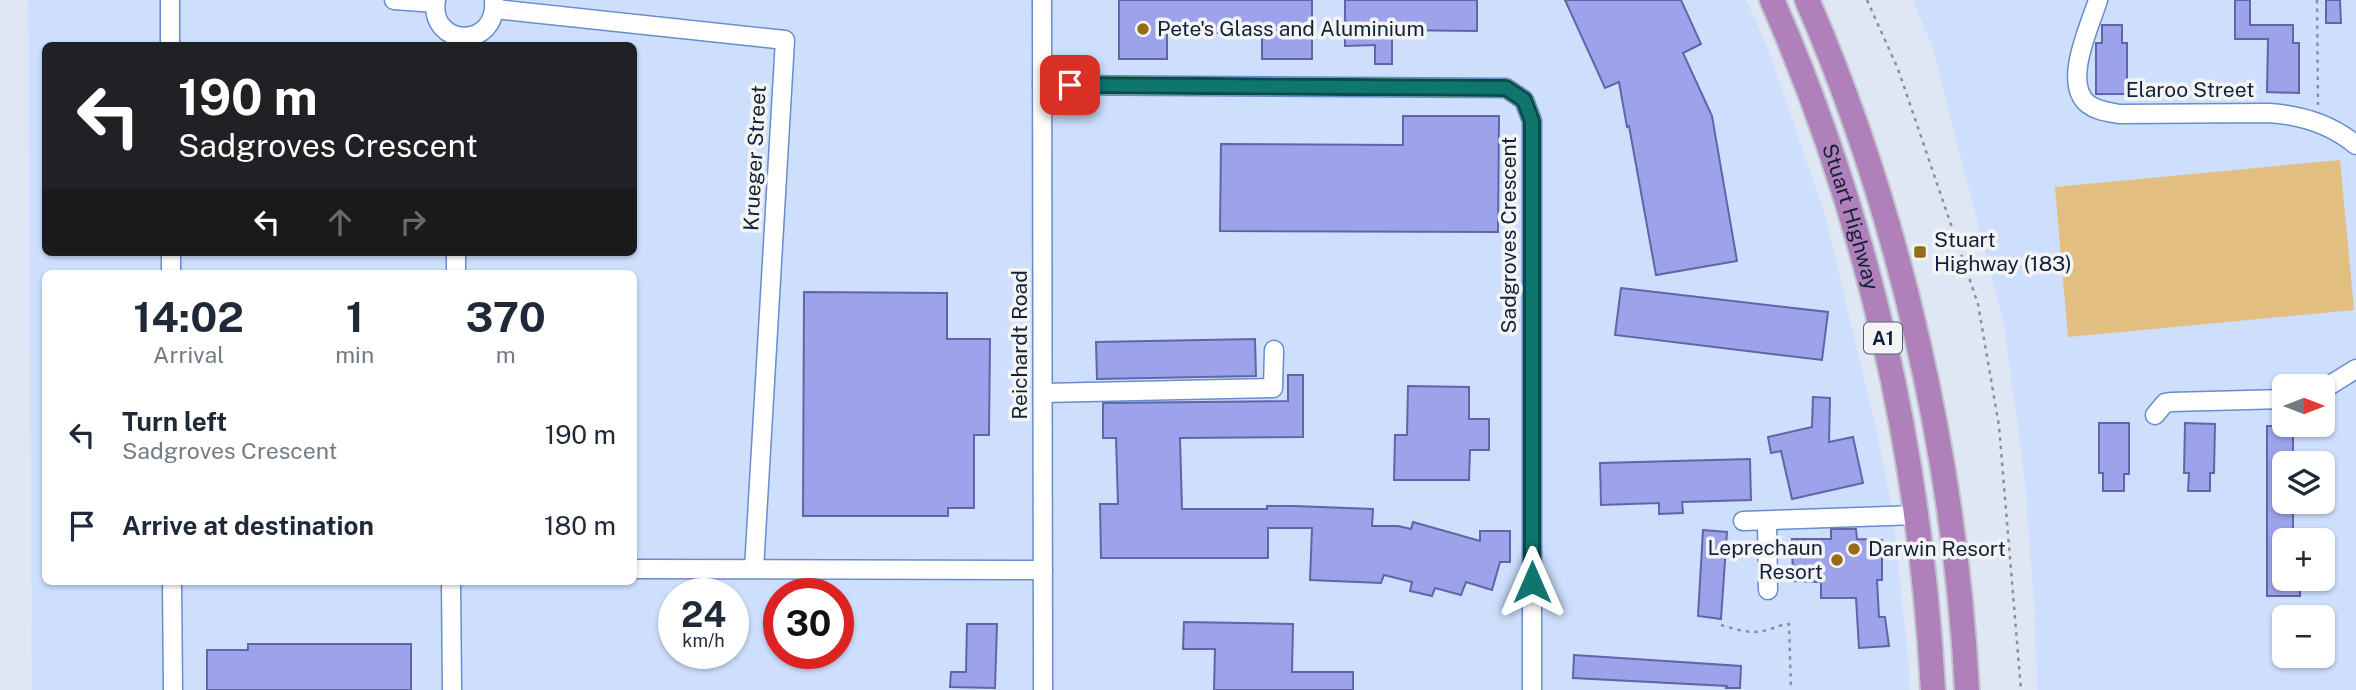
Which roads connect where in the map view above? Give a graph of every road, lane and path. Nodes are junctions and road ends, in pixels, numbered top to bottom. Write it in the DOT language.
graph roads {
  1 [pos="170,0"];
  2 [pos="394,0"];
  3 [pos="1042,0"];
  4 [pos="1772,0"];
  5 [pos="1807,0"];
  6 [pos="1867,0"];
  7 [pos="2098,0"];
  8 [pos="2317,0"];
  9 [pos="435,2"];
  10 [pos="494,5"];
  11 [pos="453,40"];
  12 [pos="469,41"];
  13 [pos="170,42"];
  14 [pos="1042,85"];
  15 [pos="1852,119"];
  16 [pos="2318,123"];
  17 [pos="1825,129"];
  18 [pos="2356,145"];
  19 [pos="1274,350"];
  20 [pos="2356,369"];
  21 [pos="2335,382"];
  22 [pos="1042,393"];
  23 [pos="2272,400"];
  24 [pos="2155,415"];
  25 [pos="1917,515"];
  26 [pos="1767,521"];
  27 [pos="1742,522"];
  28 [pos="637,569"];
  29 [pos="754,569"];
  30 [pos="1043,570"];
  31 [pos="172,585"];
  32 [pos="452,585"];
  33 [pos="1768,590"];
  34 [pos="1721,625"];
  35 [pos="173,690"];
  36 [pos="452,690"];
  37 [pos="1043,690"];
  38 [pos="1532,690"];
  39 [pos="1791,690"];
  40 [pos="1933,690"];
  41 [pos="1967,690"];
  42 [pos="2021,690"];
  1 -- 13 [label="street"];
  2 -- 9 [label="street"];
  3 -- 14 [label="street, Reichardt Road"];
  4 -- 17 [label="highway, Stuart Highway / A1"];
  5 -- 15 [label="highway, Stuart Highway / A1"];
  6 -- 42 [label="path"];
  7 -- 16 [label="street, Elaroo Street"];
  8 -- 16 [label="path"];
  9 -- 11 [label="street"];
  10 -- 12 [label="street"];
  10 -- 29 [label="street, Krueger Street"];
  11 -- 12 [label="street"];
  14 -- 22 [label="street, Reichardt Road"];
  14 -- 38 [label="street, Sadgroves Crescent"];
  15 -- 17 [label="highway"];
  15 -- 41 [label="highway, Stuart Highway / A1"];
  16 -- 18 [label="street, Elaroo Street"];
  17 -- 25 [label="highway, Stuart Highway / A1"];
  19 -- 22 [label="street"];
  20 -- 21 [label="street"];
  22 -- 30 [label="street, Reichardt Road"];
  23 -- 24 [label="street"];
  25 -- 26 [label="street"];
  25 -- 40 [label="highway, Stuart Highway / A1"];
  26 -- 27 [label="street"];
  26 -- 33 [label="street"];
  28 -- 29 [label="street"];
  29 -- 30 [label="street"];
  30 -- 37 [label="street, Reichardt Road"];
  31 -- 35 [label="street"];
  32 -- 36 [label="street"];
  34 -- 39 [label="path"];
}
